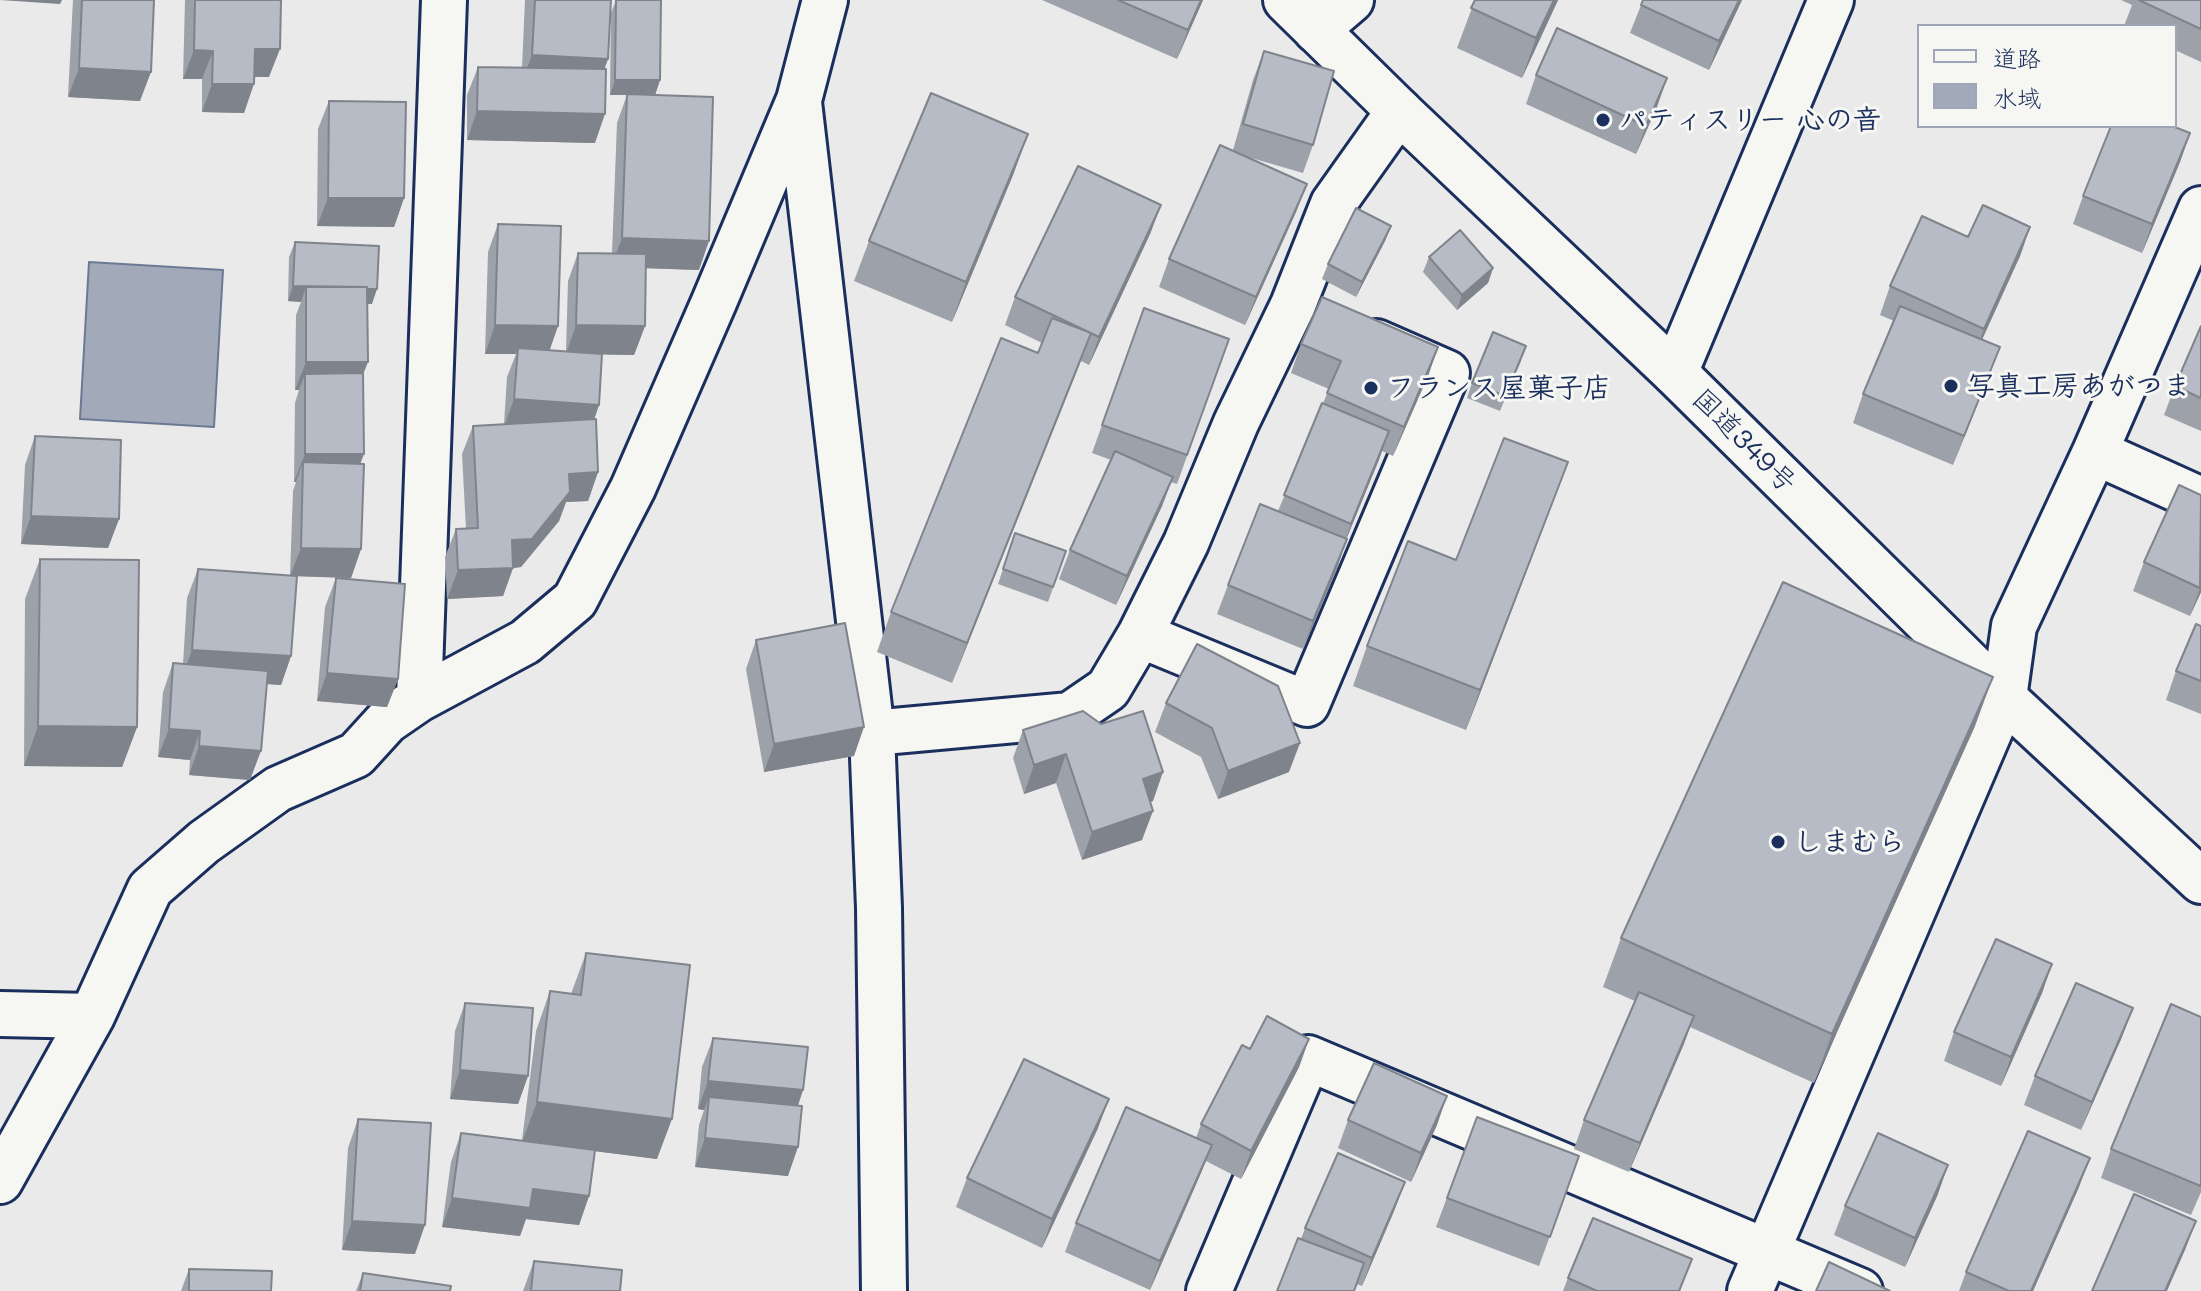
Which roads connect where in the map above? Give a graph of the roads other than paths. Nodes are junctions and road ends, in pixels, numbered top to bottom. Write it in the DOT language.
graph roads {
  1 [pos="444,0"];
  2 [pos="825,0"];
  3 [pos="1351,0"];
  4 [pos="1831,0"];
  5 [pos="1301,15"];
  6 [pos="799,100"];
  7 [pos="1399,111"];
  8 [pos="2201,209"];
  9 [pos="1293,305"];
  10 [pos="1675,373"];
  11 [pos="2095,452"];
  12 [pos="2201,500"];
  13 [pos="1140,635"];
  14 [pos="2004,698"];
  15 [pos="419,699"];
  16 [pos="872,733"];
  17 [pos="2201,881"];
  18 [pos="0,1014"];
  19 [pos="92,1016"];
  20 [pos="0,1181"];
  21 [pos="1767,1251"];
  22 [pos="884,1291"];
  23 [pos="1209,1291"];
  24 [pos="1750,1291"];
  25 [pos="1860,1291"];
  1 -- 15 [label="main road"];
  2 -- 6 [label="main road"];
  3 -- 5 [label="main road"];
  4 -- 10 [label="main road"];
  5 -- 7 [label="main road, 国道349号"];
  6 -- 15 [label="main road"];
  6 -- 16 [label="main road"];
  7 -- 9 [label="main road"];
  7 -- 10 [label="main road, 国道349号"];
  8 -- 11 [label="main road"];
  9 -- 13 [label="main road"];
  9 -- 13 [label="main road"];
  10 -- 14 [label="main road, 国道349号"];
  11 -- 12 [label="main road"];
  11 -- 14 [label="main road"];
  13 -- 16 [label="main road"];
  14 -- 17 [label="main road, 国道349号"];
  14 -- 21 [label="main road"];
  15 -- 19 [label="main road"];
  16 -- 22 [label="main road"];
  18 -- 19 [label="main road"];
  19 -- 20 [label="main road"];
  21 -- 23 [label="main road"];
  21 -- 24 [label="main road"];
  21 -- 25 [label="main road"];
}
